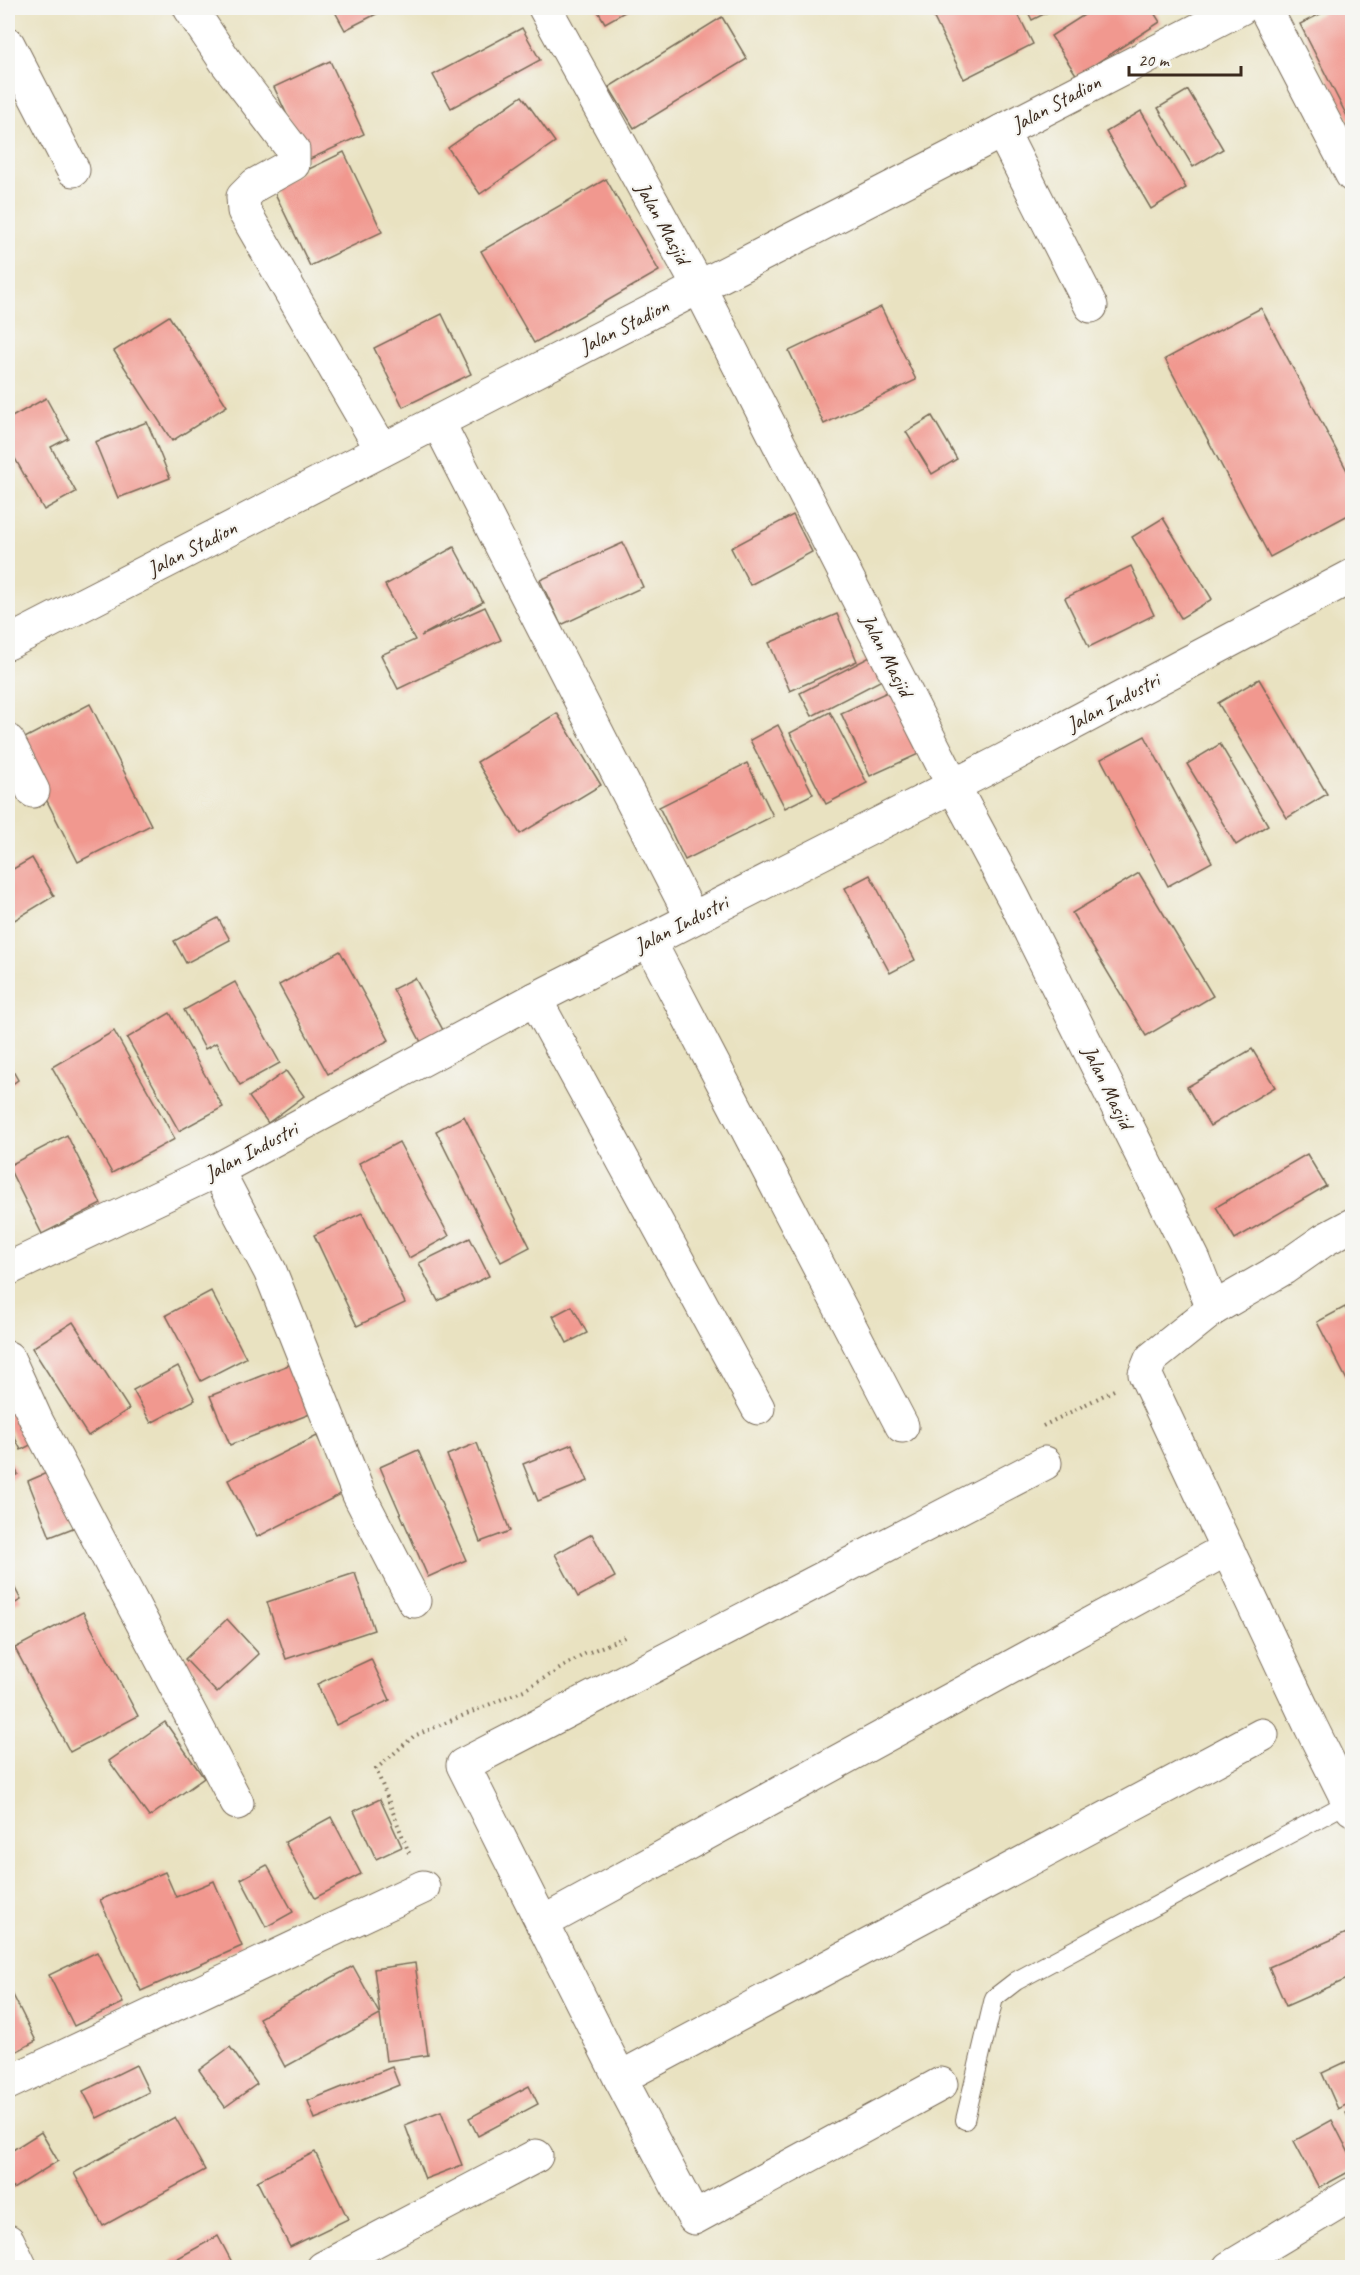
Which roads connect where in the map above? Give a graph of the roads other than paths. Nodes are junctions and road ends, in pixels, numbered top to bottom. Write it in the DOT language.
graph roads {
  1 [pos="190,8"];
  2 [pos="545,8"];
  3 [pos="1241,8"];
  4 [pos="1264,8"];
  5 [pos="1192,18"];
  6 [pos="8,44"];
  7 [pos="1002,131"];
  8 [pos="73,170"];
  9 [pos="1353,175"];
  10 [pos="699,287"];
  11 [pos="1091,306"];
  12 [pos="438,422"];
  13 [pos="382,450"];
  14 [pos="1353,576"];
  15 [pos="8,644"];
  16 [pos="8,741"];
  17 [pos="953,785"];
  18 [pos="33,791"];
  19 [pos="692,918"];
  20 [pos="649,941"];
  21 [pos="535,999"];
  22 [pos="217,1170"];
  23 [pos="1353,1225"];
  24 [pos="8,1269"];
  25 [pos="1204,1285"];
  26 [pos="8,1358"];
  27 [pos="758,1408"];
  28 [pos="902,1426"];
  29 [pos="1044,1463"];
  30 [pos="1227,1549"];
  31 [pos="414,1601"];
  32 [pos="1262,1735"];
  33 [pos="237,1803"];
  34 [pos="1351,1806"];
  35 [pos="423,1887"];
  36 [pos="542,1923"];
  37 [pos="620,2078"];
  38 [pos="8,2083"];
  39 [pos="941,2084"];
  40 [pos="965,2120"];
  41 [pos="536,2156"];
  42 [pos="1353,2194"];
  43 [pos="8,2241"];
  44 [pos="21,2268"];
  45 [pos="323,2268"];
  46 [pos="1229,2268"];
  1 -- 13 [label="street"];
  2 -- 10 [label="street, Jalan Masjid"];
  3 -- 5 [label="street, Jalan Stadion"];
  4 -- 9 [label="street"];
  5 -- 7 [label="street, Jalan Stadion"];
  6 -- 8 [label="street"];
  7 -- 10 [label="street, Jalan Stadion"];
  7 -- 11 [label="street"];
  10 -- 12 [label="street, Jalan Stadion"];
  10 -- 17 [label="street, Jalan Masjid"];
  12 -- 13 [label="street, Jalan Stadion"];
  12 -- 19 [label="street"];
  13 -- 15 [label="street, Jalan Stadion"];
  14 -- 17 [label="street, Jalan Industri"];
  16 -- 18 [label="street"];
  17 -- 19 [label="street, Jalan Industri"];
  17 -- 25 [label="street, Jalan Masjid"];
  19 -- 20 [label="street, Jalan Industri"];
  20 -- 21 [label="street, Jalan Industri"];
  20 -- 28 [label="street"];
  21 -- 22 [label="street, Jalan Industri"];
  21 -- 27 [label="street"];
  22 -- 24 [label="street, Jalan Industri"];
  22 -- 31 [label="street"];
  23 -- 25 [label="street"];
  25 -- 30 [label="street"];
  26 -- 33 [label="street"];
  29 -- 36 [label="street"];
  30 -- 34 [label="street"];
  30 -- 36 [label="street"];
  32 -- 37 [label="street"];
  34 -- 40 [label="lane"];
  35 -- 38 [label="street"];
  36 -- 37 [label="street"];
  37 -- 39 [label="street"];
  41 -- 45 [label="street"];
  42 -- 46 [label="street"];
  43 -- 44 [label="street"];
}
